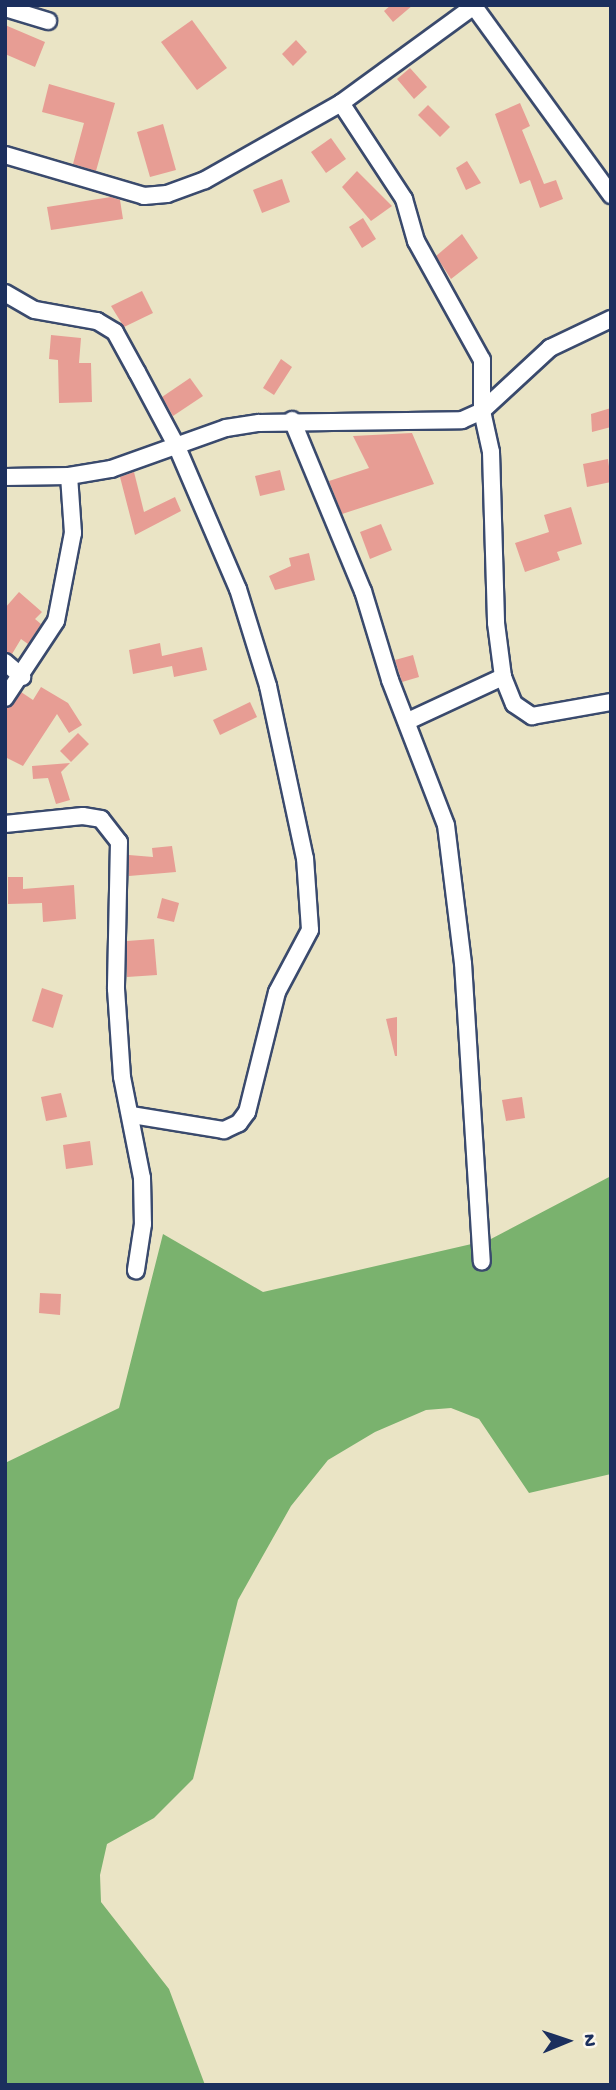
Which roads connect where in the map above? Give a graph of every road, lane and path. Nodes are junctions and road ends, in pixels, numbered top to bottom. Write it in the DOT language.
graph roads {
  1 [pos="474,6"];
  2 [pos="5,8"];
  3 [pos="48,21"];
  4 [pos="341,103"];
  5 [pos="5,155"];
  6 [pos="611,195"];
  7 [pos="5,293"];
  8 [pos="611,319"];
  9 [pos="482,411"];
  10 [pos="292,420"];
  11 [pos="177,447"];
  12 [pos="69,476"];
  13 [pos="5,477"];
  14 [pos="5,662"];
  15 [pos="22,677"];
  16 [pos="503,677"];
  17 [pos="5,698"];
  18 [pos="611,702"];
  19 [pos="408,721"];
  20 [pos="5,824"];
  21 [pos="131,1115"];
  22 [pos="482,1261"];
  23 [pos="136,1270"];
  1 -- 4 [label="street"];
  1 -- 6 [label="street"];
  2 -- 3 [label="street"];
  4 -- 5 [label="street"];
  4 -- 9 [label="street"];
  7 -- 11 [label="street"];
  8 -- 9 [label="street"];
  9 -- 10 [label="street"];
  9 -- 16 [label="street"];
  10 -- 11 [label="street"];
  10 -- 19 [label="street"];
  11 -- 12 [label="street"];
  11 -- 21 [label="street"];
  12 -- 13 [label="street"];
  12 -- 15 [label="street"];
  14 -- 15 [label="street"];
  15 -- 17 [label="street"];
  16 -- 18 [label="street"];
  16 -- 19 [label="street"];
  19 -- 22 [label="street"];
  20 -- 21 [label="street"];
  21 -- 23 [label="street"];
}
